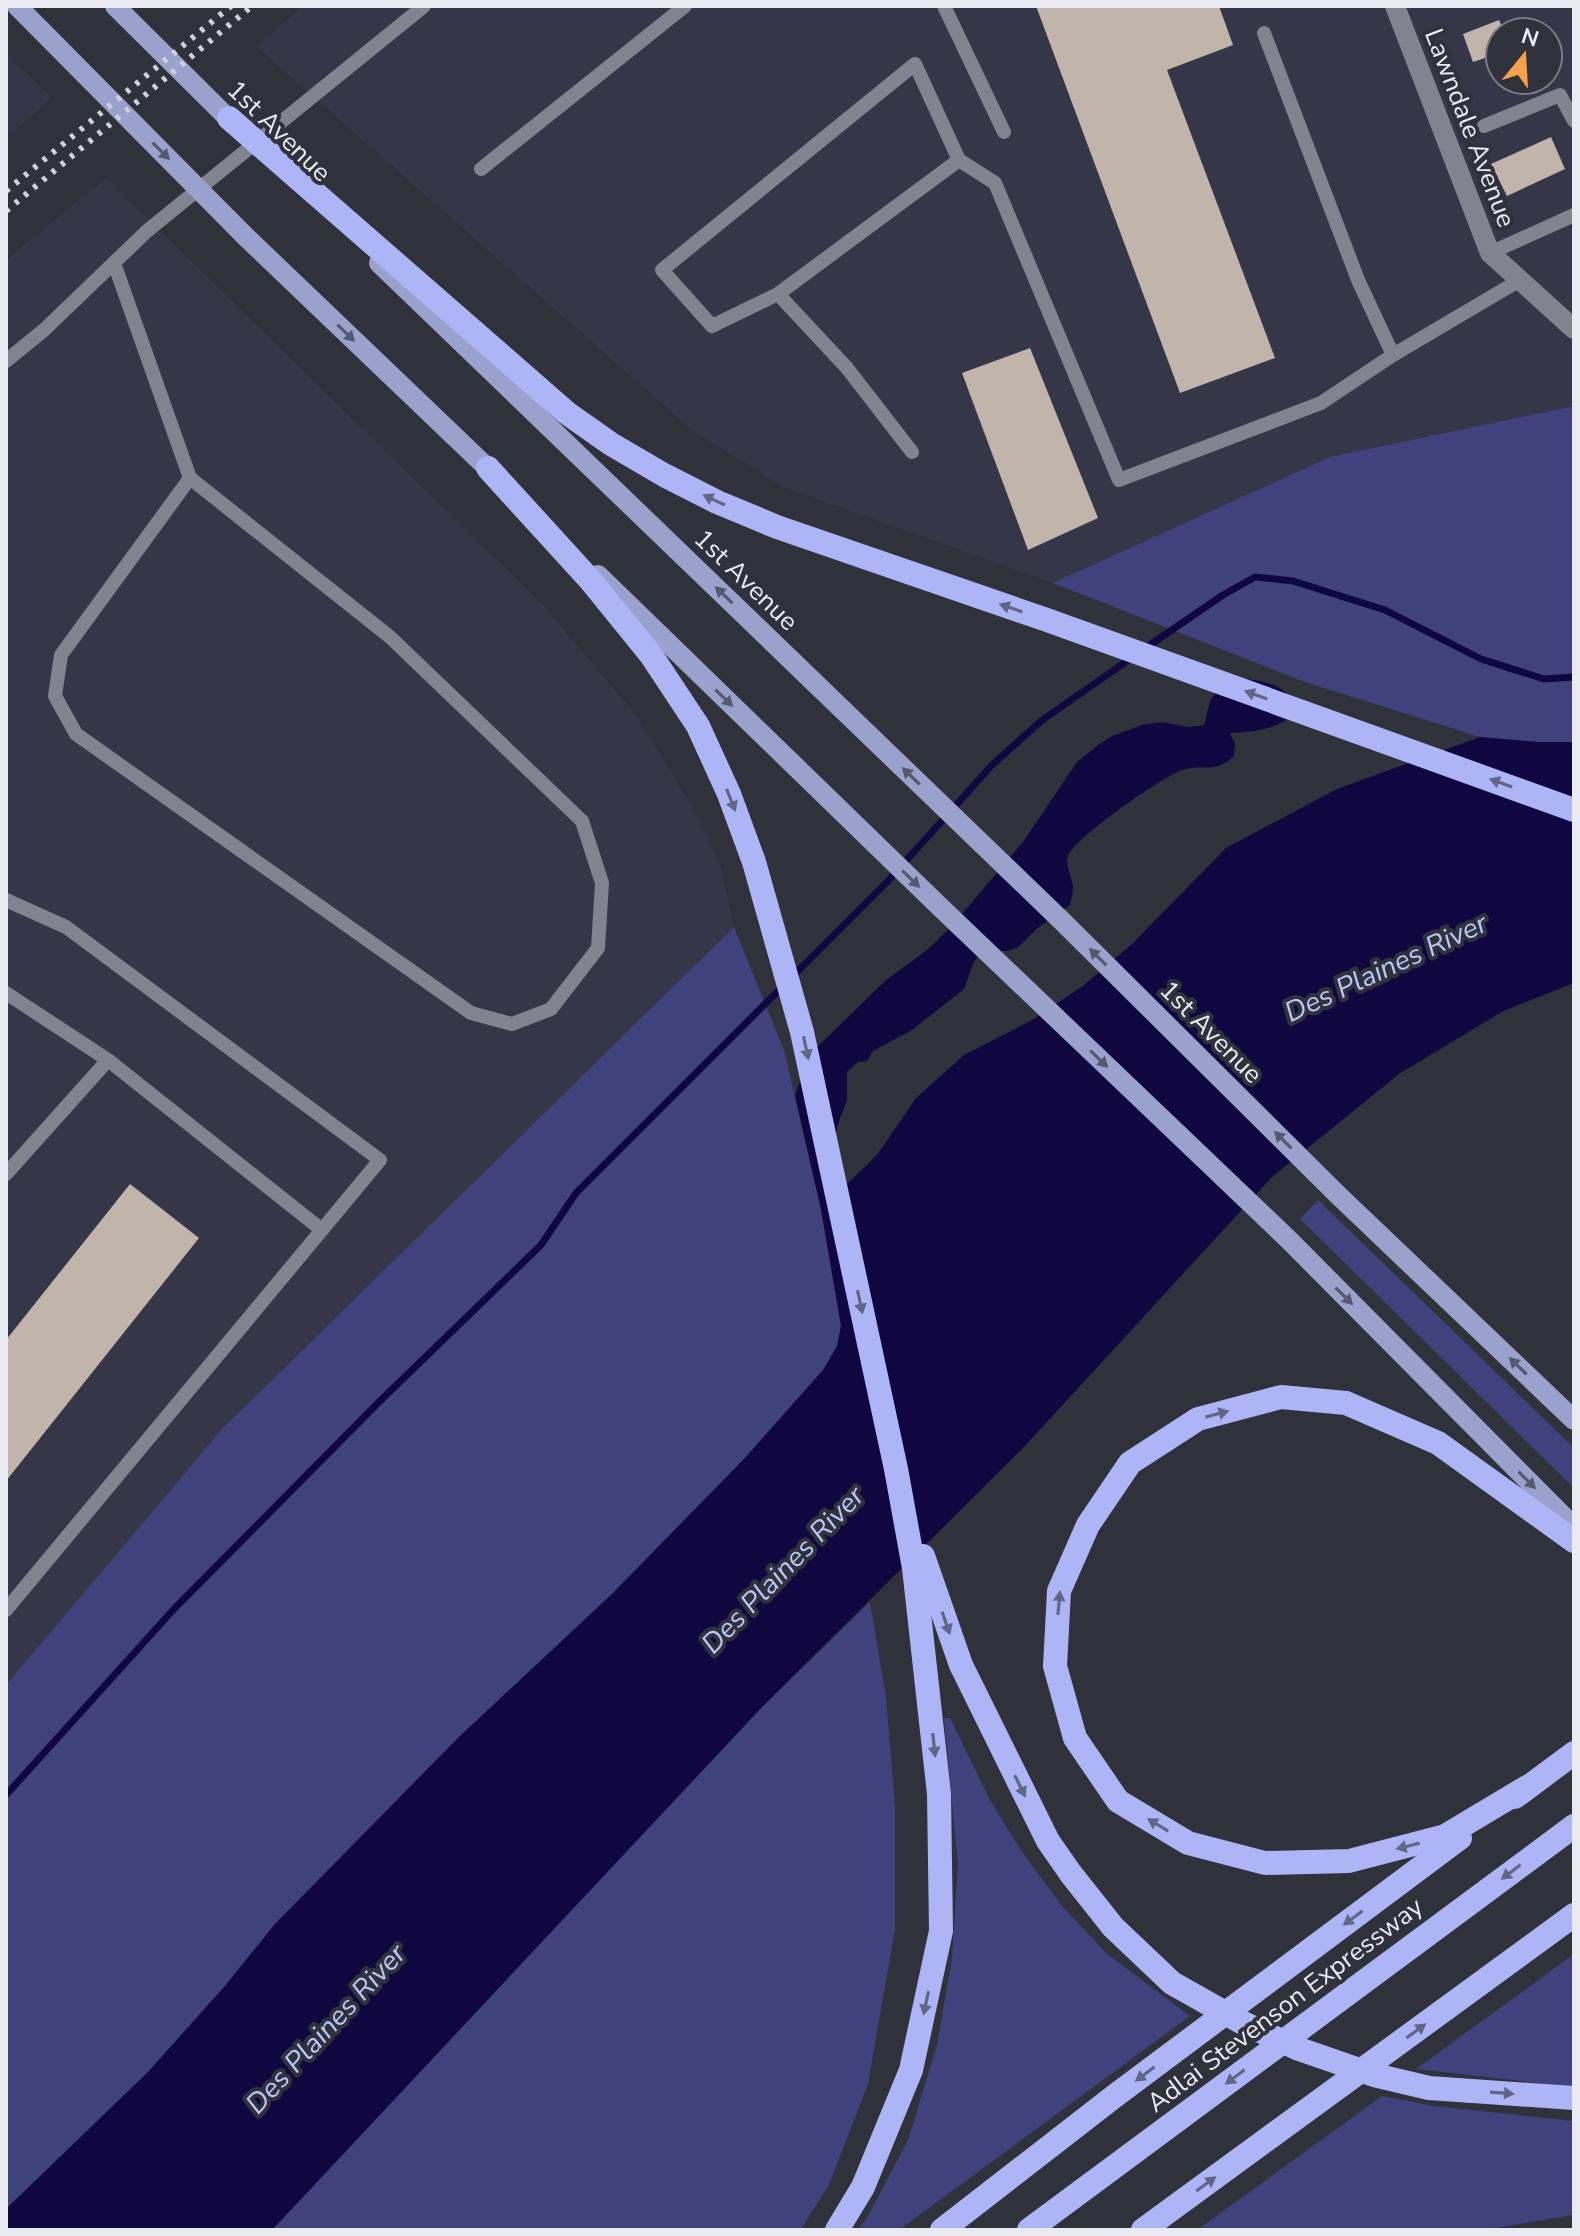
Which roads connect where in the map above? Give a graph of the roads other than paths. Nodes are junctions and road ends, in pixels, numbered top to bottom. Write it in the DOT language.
graph roads {
  1 [pos="15,6"];
  2 [pos="115,6"];
  3 [pos="126,6"];
  4 [pos="424,6"];
  5 [pos="685,6"];
  6 [pos="944,6"];
  7 [pos="1395,6"];
  8 [pos="6,10"];
  9 [pos="1264,33"];
  10 [pos="175,67"];
  11 [pos="106,95"];
  12 [pos="229,118"];
  13 [pos="1574,121"];
  14 [pos="1484,126"];
  15 [pos="1004,132"];
  16 [pos="959,160"];
  17 [pos="481,169"];
  18 [pos="1574,215"];
  19 [pos="1490,253"];
  20 [pos="114,263"];
  21 [pos="1520,280"];
  22 [pos="778,294"];
  23 [pos="1574,329"];
  24 [pos="1393,355"];
  25 [pos="6,361"];
  26 [pos="912,452"];
  27 [pos="488,468"];
  28 [pos="190,478"];
  29 [pos="1574,810"];
  30 [pos="6,900"];
  31 [pos="6,993"];
  32 [pos="108,1060"];
  33 [pos="6,1174"];
  34 [pos="322,1230"];
  35 [pos="1574,1420"];
  36 [pos="896,1469"];
  37 [pos="1574,1527"];
  38 [pos="1574,1541"];
  39 [pos="6,1610"];
  40 [pos="1574,1753"];
  41 [pos="1527,1787"];
  42 [pos="1574,1826"];
  43 [pos="1574,1915"];
  44 [pos="1574,2098"];
  45 [pos="837,2230"];
  46 [pos="942,2230"];
  47 [pos="1029,2230"];
  48 [pos="1143,2230"];
  1 -- 8 [label="lane"];
  1 -- 11 [label="main road"];
  2 -- 10 [label="main road, 1st Avenue"];
  3 -- 10 [label="main road"];
  4 -- 20 [label="lane"];
  5 -- 17 [label="lane"];
  6 -- 15 [label="lane"];
  7 -- 19 [label="street, Lawndale Avenue"];
  8 -- 11 [label="main road"];
  9 -- 24 [label="lane"];
  10 -- 12 [label="main road, 1st Avenue"];
  11 -- 27 [label="main road, one-way"];
  29 -- 12 [label="highway, one-way"];
  35 -- 12 [label="main road, 1st Avenue, one-way"];
  13 -- 14 [label="lane"];
  16 -- 22 [label="lane"];
  16 -- 22 [label="lane"];
  16 -- 24 [label="lane"];
  18 -- 19 [label="lane"];
  19 -- 21 [label="street, Lawndale Avenue"];
  20 -- 25 [label="lane"];
  20 -- 28 [label="lane"];
  21 -- 23 [label="street, Lawndale Avenue"];
  21 -- 24 [label="lane"];
  22 -- 26 [label="lane"];
  27 -- 36 [label="highway, one-way"];
  27 -- 37 [label="main road, one-way"];
  28 -- 28 [label="lane"];
  30 -- 34 [label="lane"];
  31 -- 32 [label="lane"];
  32 -- 33 [label="lane"];
  32 -- 34 [label="lane"];
  34 -- 39 [label="lane"];
  36 -- 44 [label="highway, one-way"];
  36 -- 45 [label="highway, one-way"];
  41 -- 38 [label="highway, one-way"];
  40 -- 41 [label="highway"];
  41 -- 46 [label="highway, one-way"];
  42 -- 47 [label="highway, Adlai Stevenson Expressway, one-way"];
  48 -- 43 [label="highway, one-way"];
}
